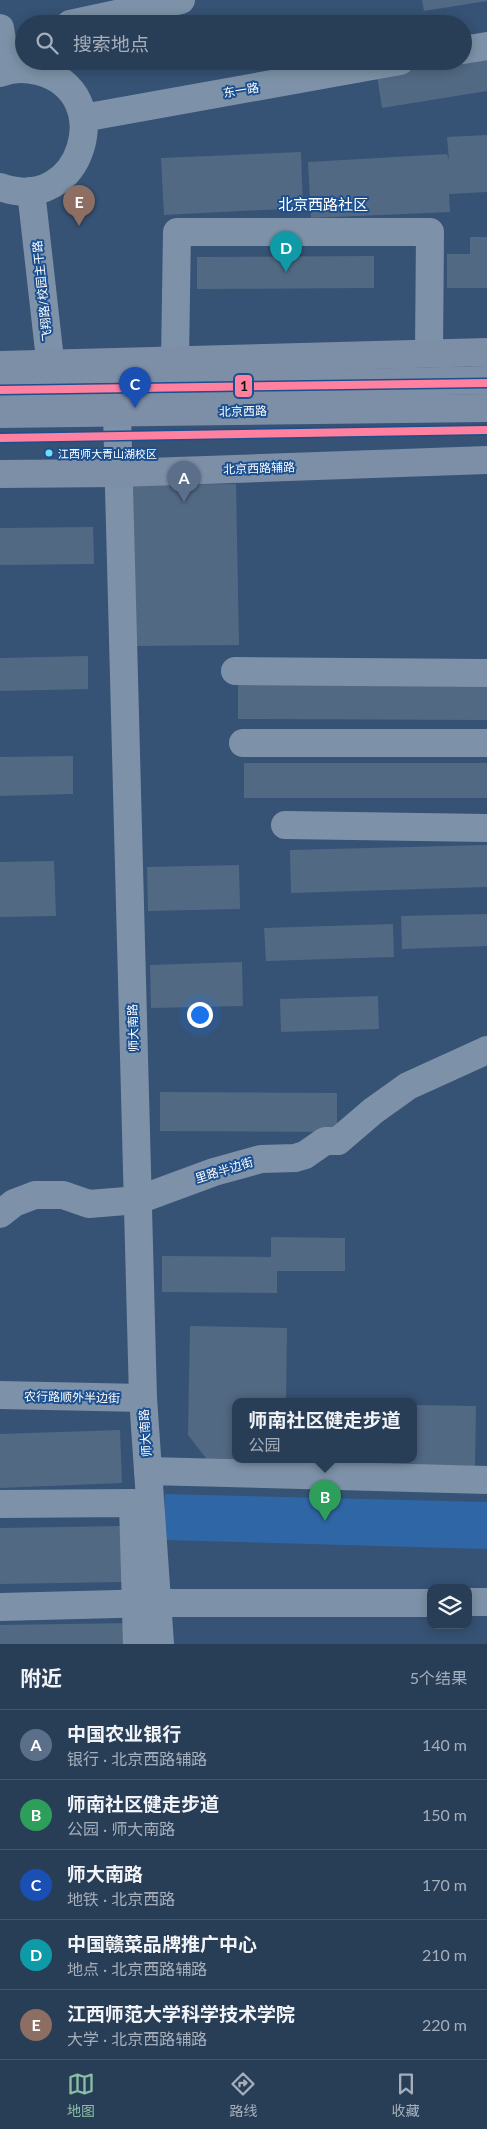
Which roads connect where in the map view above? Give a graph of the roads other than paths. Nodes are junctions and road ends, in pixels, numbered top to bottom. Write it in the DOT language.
graph roads {
  1 [pos="181,0"];
  2 [pos="112,15"];
  3 [pos="6,35"];
  4 [pos="487,46"];
  5 [pos="472,48"];
  6 [pos="35,70"];
  7 [pos="350,70"];
  8 [pos="4,72"];
  9 [pos="83,118"];
  10 [pos="0,187"];
  11 [pos="32,191"];
  12 [pos="487,352"];
  13 [pos="429,353"];
  14 [pos="174,360"];
  15 [pos="0,365"];
  16 [pos="51,377"];
  17 [pos="487,380"];
  18 [pos="0,391"];
  19 [pos="487,408"];
  20 [pos="117,412"];
  21 [pos="0,414"];
  22 [pos="487,460"];
  23 [pos="119,473"];
  24 [pos="0,474"];
  25 [pos="235,672"];
  26 [pos="487,673"];
  27 [pos="244,743"];
  28 [pos="487,743"];
  29 [pos="285,825"];
  30 [pos="487,828"];
  31 [pos="487,1050"];
  32 [pos="138,1200"];
  33 [pos="0,1214"];
  34 [pos="0,1395"];
  35 [pos="143,1398"];
  36 [pos="148,1471"];
  37 [pos="487,1480"];
  38 [pos="0,1504"];
  39 [pos="427,1602"];
  40 [pos="472,1602"];
  41 [pos="487,1602"];
  42 [pos="147,1604"];
  43 [pos="0,1607"];
  44 [pos="137,1644"];
  45 [pos="160,1644"];
  1 -- 2 [label="street"];
  3 -- 8 [label="street"];
  4 -- 5 [label="street"];
  6 -- 9 [label="street"];
  7 -- 9 [label="street, 东一路"];
  9 -- 11 [label="street"];
  10 -- 11 [label="street"];
  11 -- 16 [label="street, 飞翔路/校园主干路"];
  12 -- 13 [label="main road"];
  13 -- 14 [label="main road"];
  13 -- 14 [label="street"];
  14 -- 16 [label="main road"];
  15 -- 16 [label="main road"];
  16 -- 17 [label="main road, 北京西路"];
  16 -- 18 [label="main road, 北京西路"];
  19 -- 20 [label="main road, 北京西路"];
  20 -- 21 [label="main road, 北京西路"];
  20 -- 23 [label="street, 师大南路"];
  22 -- 23 [label="main road, 北京西路辅路"];
  23 -- 24 [label="main road, 北京西路辅路"];
  23 -- 32 [label="street, 师大南路"];
  25 -- 26 [label="street"];
  27 -- 28 [label="street"];
  29 -- 30 [label="street"];
  31 -- 32 [label="street, 里路半边街"];
  32 -- 33 [label="street, 里路半边街"];
  32 -- 35 [label="street, 师大南路"];
  34 -- 35 [label="street, 农行路顺外半边街"];
  35 -- 36 [label="street, 师大南路"];
  36 -- 37 [label="street"];
  36 -- 42 [label="street, 师大南路"];
  38 -- 42 [label="street"];
  39 -- 42 [label="street"];
  40 -- 41 [label="street"];
  42 -- 43 [label="street"];
  42 -- 44 [label="street"];
  42 -- 45 [label="street, 师大南路"];
}
